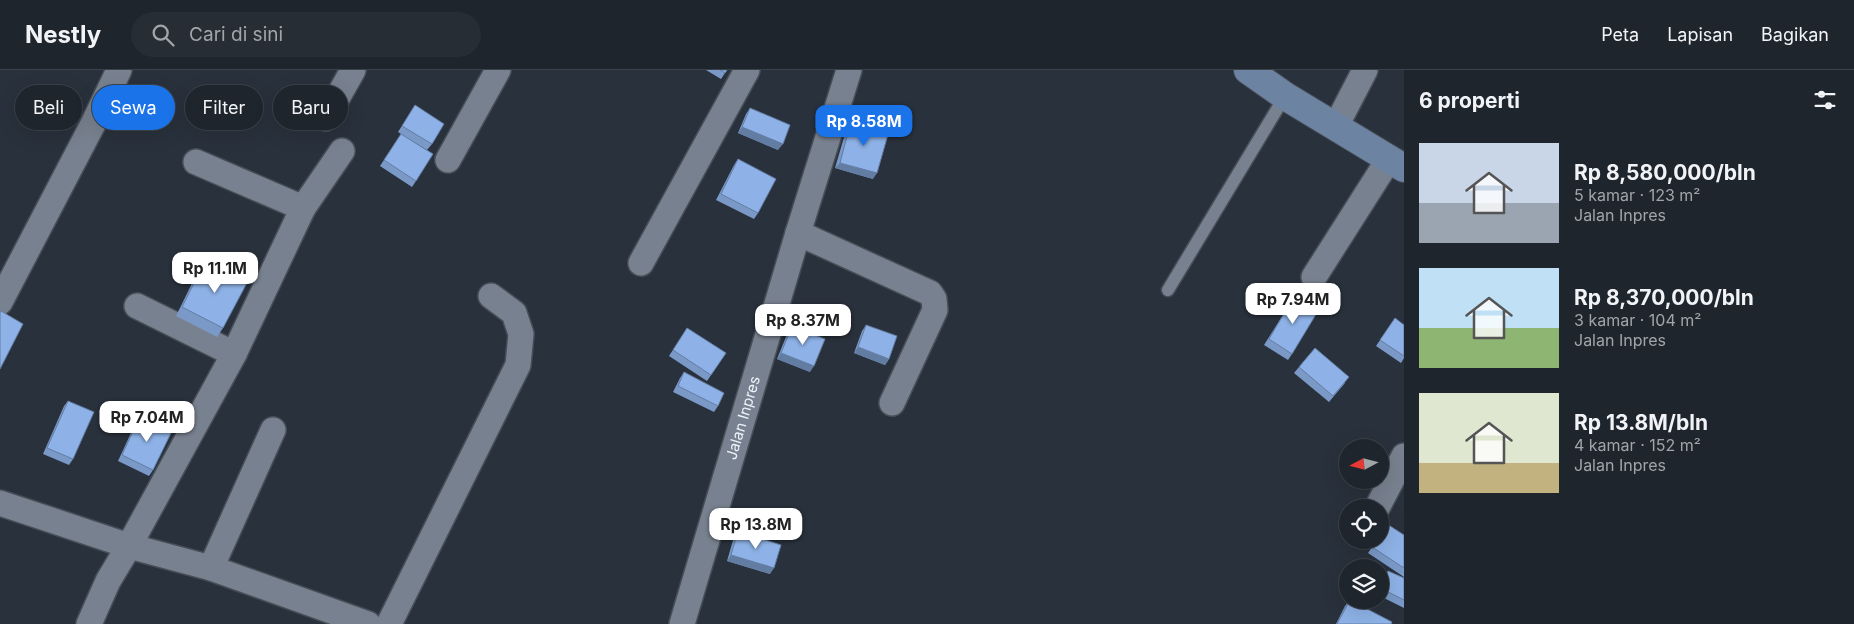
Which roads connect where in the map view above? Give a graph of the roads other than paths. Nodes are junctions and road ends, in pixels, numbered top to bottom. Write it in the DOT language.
graph roads {
  1 [pos="119,70"];
  2 [pos="353,70"];
  3 [pos="498,70"];
  4 [pos="747,70"];
  5 [pos="849,70"];
  6 [pos="1248,70"];
  7 [pos="1365,70"];
  8 [pos="345,85"];
  9 [pos="1285,96"];
  10 [pos="1336,126"];
  11 [pos="342,151"];
  12 [pos="448,160"];
  13 [pos="196,162"];
  14 [pos="1396,163"];
  15 [pos="302,208"];
  16 [pos="798,233"];
  17 [pos="641,263"];
  18 [pos="1314,277"];
  19 [pos="1168,290"];
  20 [pos="490,296"];
  21 [pos="0,302"];
  22 [pos="137,306"];
  23 [pos="234,354"];
  24 [pos="892,403"];
  25 [pos="273,430"];
  26 [pos="1404,456"];
  27 [pos="1382,499"];
  28 [pos="0,503"];
  29 [pos="129,546"];
  30 [pos="211,568"];
  31 [pos="89,624"];
  32 [pos="368,624"];
  33 [pos="389,624"];
  34 [pos="682,624"];
  1 -- 21 [label="street"];
  2 -- 8 [label="street"];
  3 -- 12 [label="street"];
  4 -- 17 [label="street"];
  5 -- 16 [label="street, Jalan Inpres"];
  6 -- 9 [label="main road"];
  7 -- 10 [label="street"];
  9 -- 10 [label="main road"];
  9 -- 19 [label="lane"];
  10 -- 14 [label="main road"];
  11 -- 15 [label="street"];
  13 -- 15 [label="street"];
  14 -- 18 [label="street"];
  15 -- 23 [label="street"];
  16 -- 24 [label="street"];
  16 -- 34 [label="street, Jalan Inpres"];
  20 -- 33 [label="street"];
  22 -- 23 [label="street"];
  23 -- 29 [label="street"];
  25 -- 30 [label="street"];
  26 -- 27 [label="street"];
  28 -- 29 [label="street"];
  29 -- 30 [label="street"];
  29 -- 31 [label="street"];
  30 -- 32 [label="street"];
}
